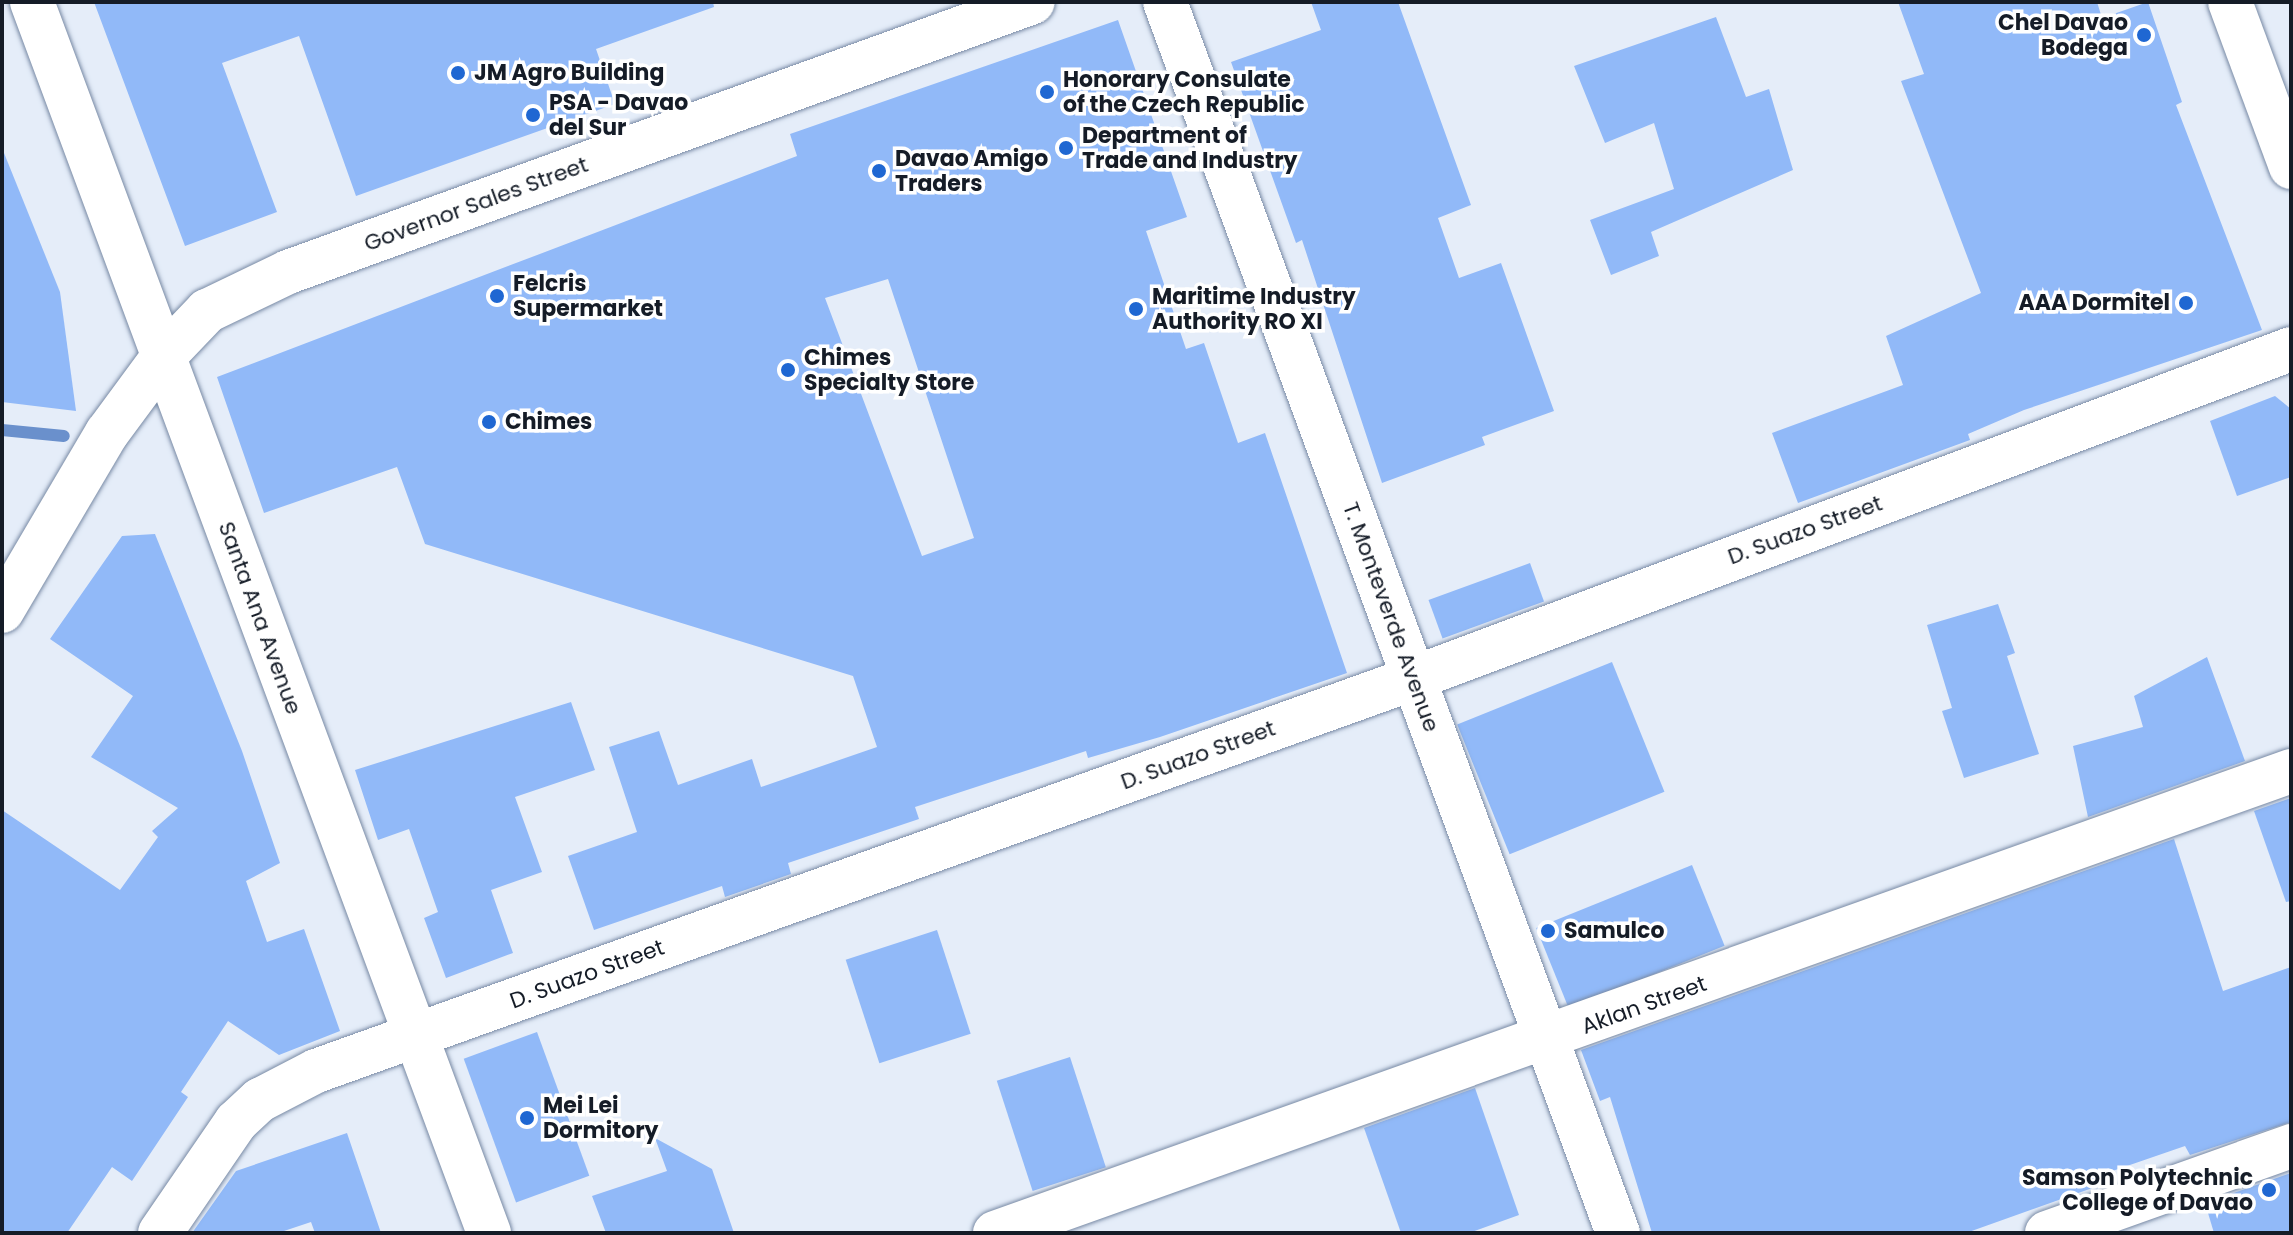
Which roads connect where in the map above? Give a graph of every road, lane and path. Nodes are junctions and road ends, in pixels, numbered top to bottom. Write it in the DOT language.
graph roads {
  1 [pos="32,2"];
  2 [pos="1033,2"];
  3 [pos="1165,2"];
  4 [pos="2230,2"];
  5 [pos="2291,167"];
  6 [pos="2291,349"];
  7 [pos="163,357"];
  8 [pos="2,611"];
  9 [pos="1414,678"];
  10 [pos="2291,771"];
  11 [pos="416,1035"];
  12 [pos="1547,1040"];
  13 [pos="2291,1146"];
  14 [pos="160,1233"];
  15 [pos="489,1233"];
  16 [pos="995,1233"];
  17 [pos="1618,1233"];
  18 [pos="2047,1233"];
  1 -- 7 [label="street, Santa Ana Avenue"];
  2 -- 7 [label="street, Governor Sales Street"];
  3 -- 9 [label="street, T. Monteverde Avenue"];
  4 -- 5 [label="street"];
  6 -- 9 [label="street, D. Suazo Street"];
  7 -- 8 [label="street, Governor Sales Street"];
  7 -- 11 [label="street, Santa Ana Avenue"];
  9 -- 11 [label="street, D. Suazo Street"];
  9 -- 12 [label="street, T. Monteverde Avenue"];
  10 -- 12 [label="street, Aklan Street"];
  11 -- 14 [label="street, D. Suazo Street"];
  11 -- 15 [label="street, Santa Ana Avenue"];
  12 -- 16 [label="street, Aklan Street"];
  12 -- 17 [label="street, T. Monteverde Avenue"];
  13 -- 18 [label="street"];
}
